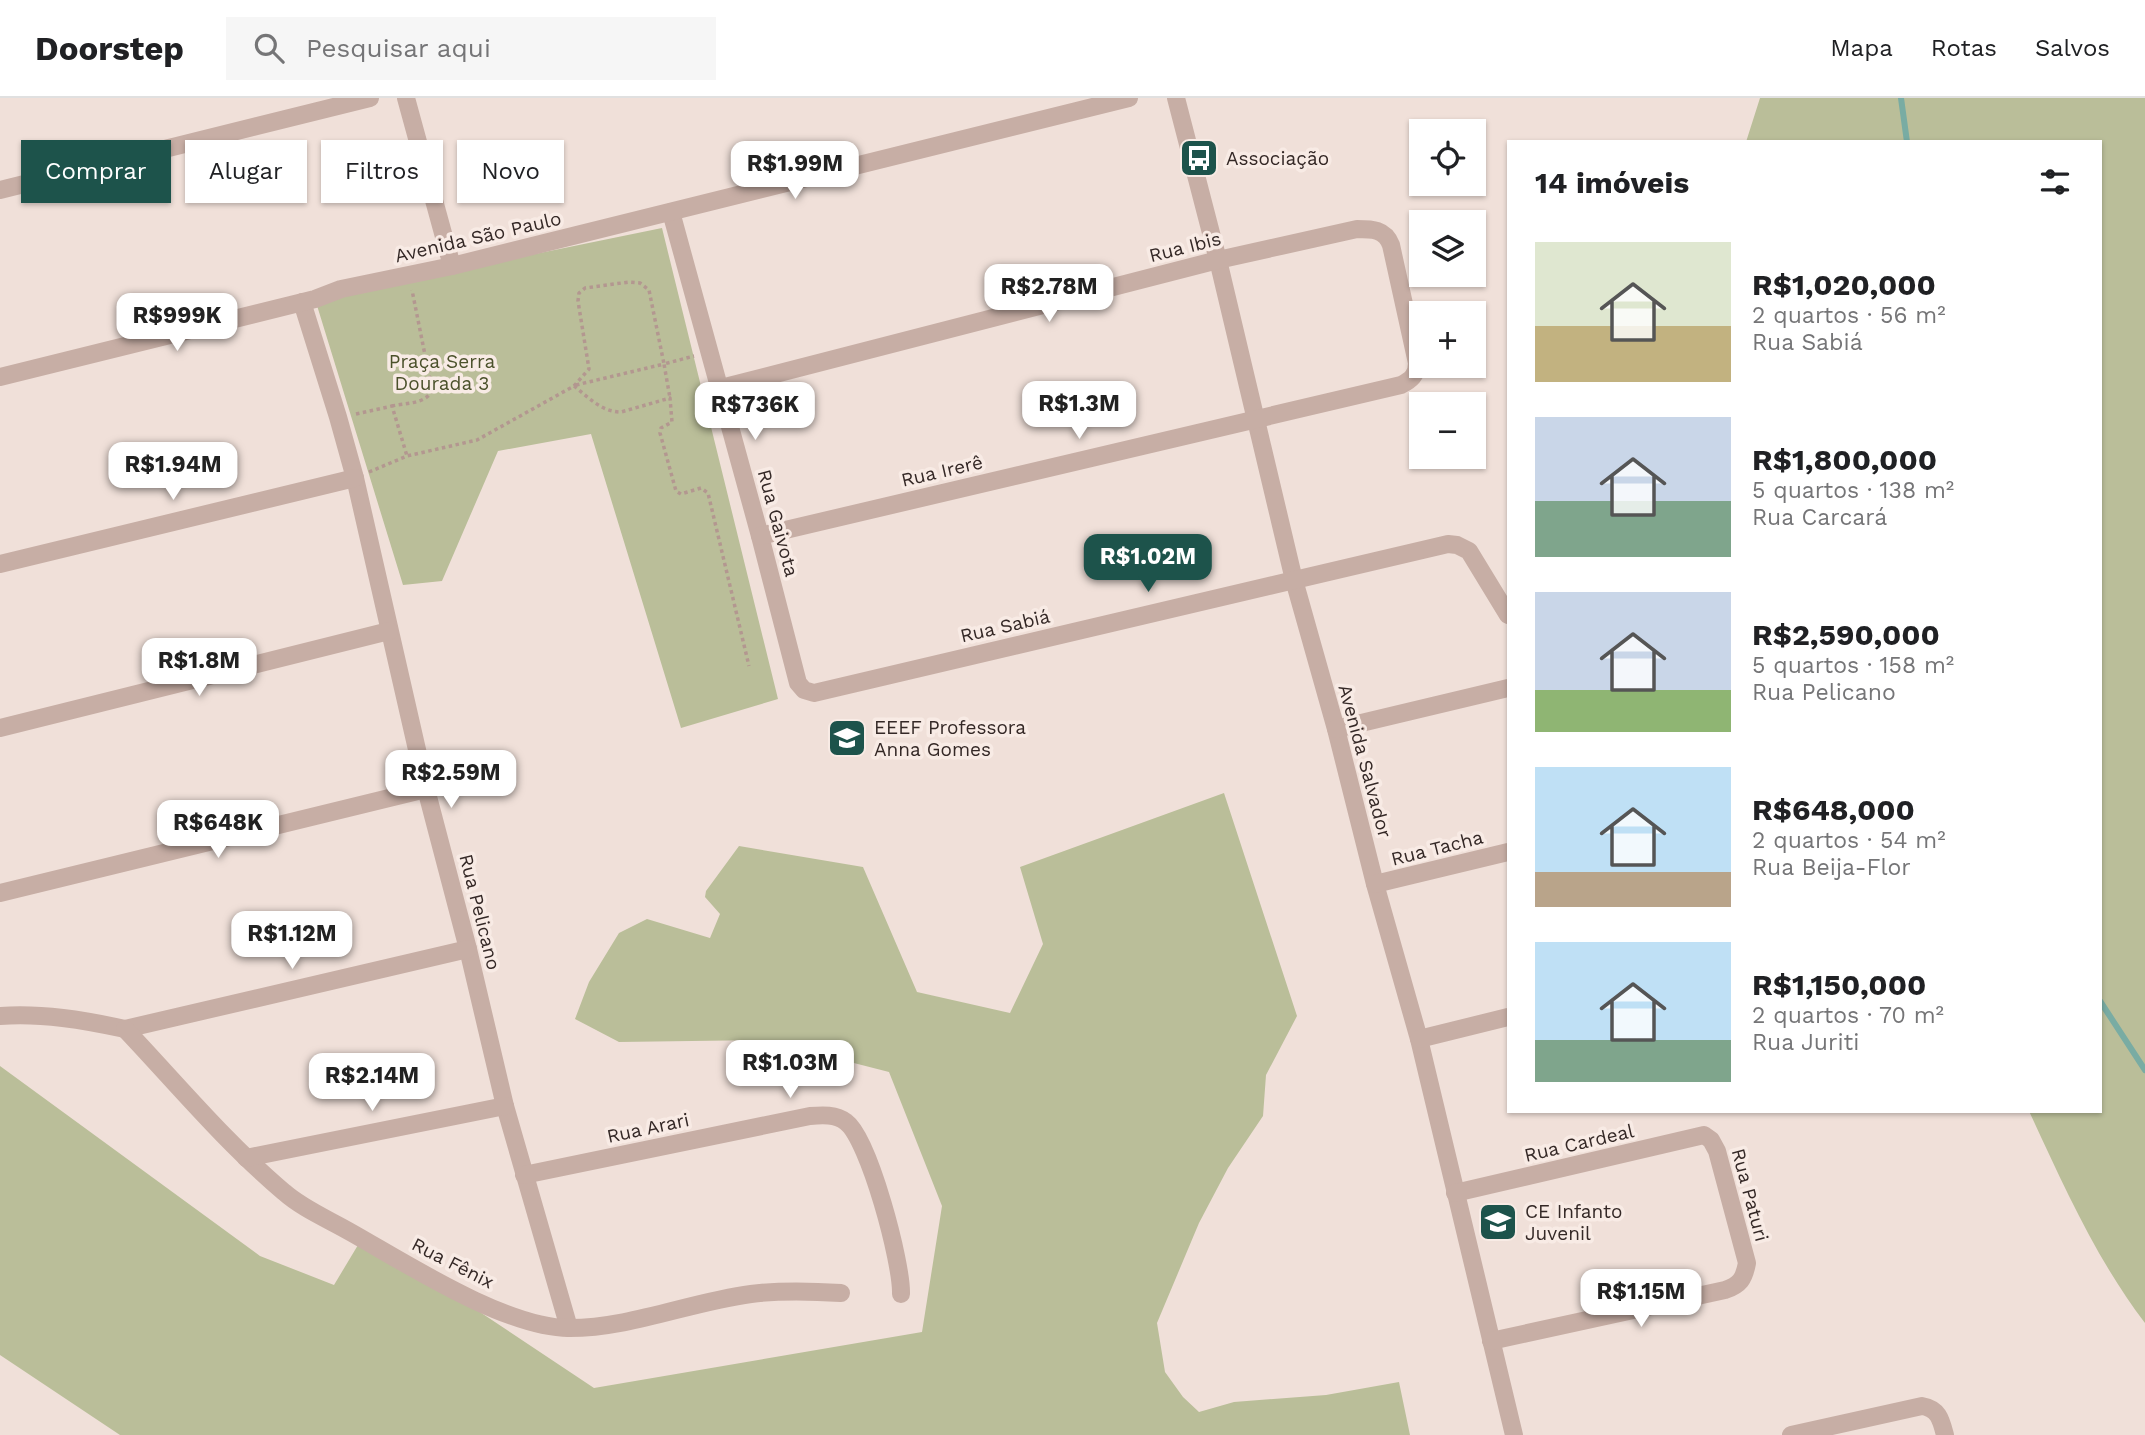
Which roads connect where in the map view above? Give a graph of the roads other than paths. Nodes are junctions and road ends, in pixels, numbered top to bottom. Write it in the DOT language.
graph roads {
  1 [pos="370,98"];
  2 [pos="406,98"];
  3 [pos="1129,98"];
  4 [pos="1176,98"];
  5 [pos="0,190"];
  6 [pos="671,212"];
  7 [pos="1218,260"];
  8 [pos="452,266"];
  9 [pos="302,303"];
  10 [pos="1409,327"];
  11 [pos="0,377"];
  12 [pos="1411,378"];
  13 [pos="721,388"];
  14 [pos="1255,419"];
  15 [pos="355,478"];
  16 [pos="760,536"];
  17 [pos="0,564"];
  18 [pos="1294,580"];
  19 [pos="1507,613"];
  20 [pos="389,631"];
  21 [pos="798,683"];
  22 [pos="1507,688"];
  23 [pos="0,728"];
  24 [pos="1336,729"];
  25 [pos="426,789"];
  26 [pos="1507,852"];
  27 [pos="1375,884"];
  28 [pos="0,893"];
  29 [pos="468,949"];
  30 [pos="0,1016"];
  31 [pos="1507,1017"];
  32 [pos="125,1029"];
  33 [pos="1419,1039"];
  34 [pos="505,1106"];
  35 [pos="1711,1140"];
  36 [pos="246,1158"];
  37 [pos="524,1175"];
  38 [pos="1455,1194"];
  39 [pos="841,1293"];
  40 [pos="901,1294"];
  41 [pos="569,1328"];
  42 [pos="1491,1341"];
  43 [pos="1514,1435"];
  44 [pos="1791,1435"];
  45 [pos="1945,1435"];
  1 -- 5 [label="street"];
  2 -- 8 [label="street"];
  3 -- 6 [label="street, Avenida São Paulo"];
  4 -- 7 [label="street, Avenida Salvador"];
  6 -- 8 [label="street, Avenida São Paulo"];
  6 -- 13 [label="street, Rua Gaivota"];
  7 -- 10 [label="street, Rua Ibis"];
  7 -- 13 [label="street, Rua Ibis"];
  7 -- 14 [label="street, Avenida Salvador"];
  8 -- 9 [label="street, Avenida São Paulo"];
  9 -- 11 [label="street, Avenida São Paulo"];
  9 -- 15 [label="street, Rua Pelicano"];
  12 -- 14 [label="street, Rua Irerê"];
  13 -- 16 [label="street, Rua Gaivota"];
  14 -- 16 [label="street, Rua Irerê"];
  14 -- 18 [label="street, Avenida Salvador"];
  15 -- 17 [label="street"];
  15 -- 20 [label="street, Rua Pelicano"];
  16 -- 21 [label="street, Rua Gaivota"];
  18 -- 19 [label="street, Rua Sabiá"];
  18 -- 21 [label="street, Rua Sabiá"];
  18 -- 24 [label="street, Avenida Salvador"];
  20 -- 23 [label="street"];
  20 -- 25 [label="street, Rua Pelicano"];
  22 -- 24 [label="street"];
  24 -- 27 [label="street, Avenida Salvador"];
  25 -- 28 [label="street"];
  25 -- 29 [label="street, Rua Pelicano"];
  26 -- 27 [label="street, Rua Tacha"];
  27 -- 33 [label="street, Avenida Salvador"];
  29 -- 32 [label="street"];
  29 -- 34 [label="street, Rua Pelicano"];
  30 -- 32 [label="street"];
  31 -- 33 [label="street"];
  32 -- 36 [label="street, Rua Fênix"];
  33 -- 38 [label="street, Avenida Salvador"];
  34 -- 36 [label="street"];
  34 -- 37 [label="street, Rua Pelicano"];
  35 -- 38 [label="street, Rua Cardeal"];
  35 -- 42 [label="street, Rua Paturi"];
  36 -- 41 [label="street, Rua Fênix"];
  37 -- 40 [label="street, Rua Arari"];
  37 -- 41 [label="street, Rua Pelicano"];
  38 -- 42 [label="street, Avenida Salvador"];
  39 -- 41 [label="street, Rua Fênix"];
  42 -- 43 [label="street, Avenida Salvador"];
  44 -- 45 [label="street"];
}
